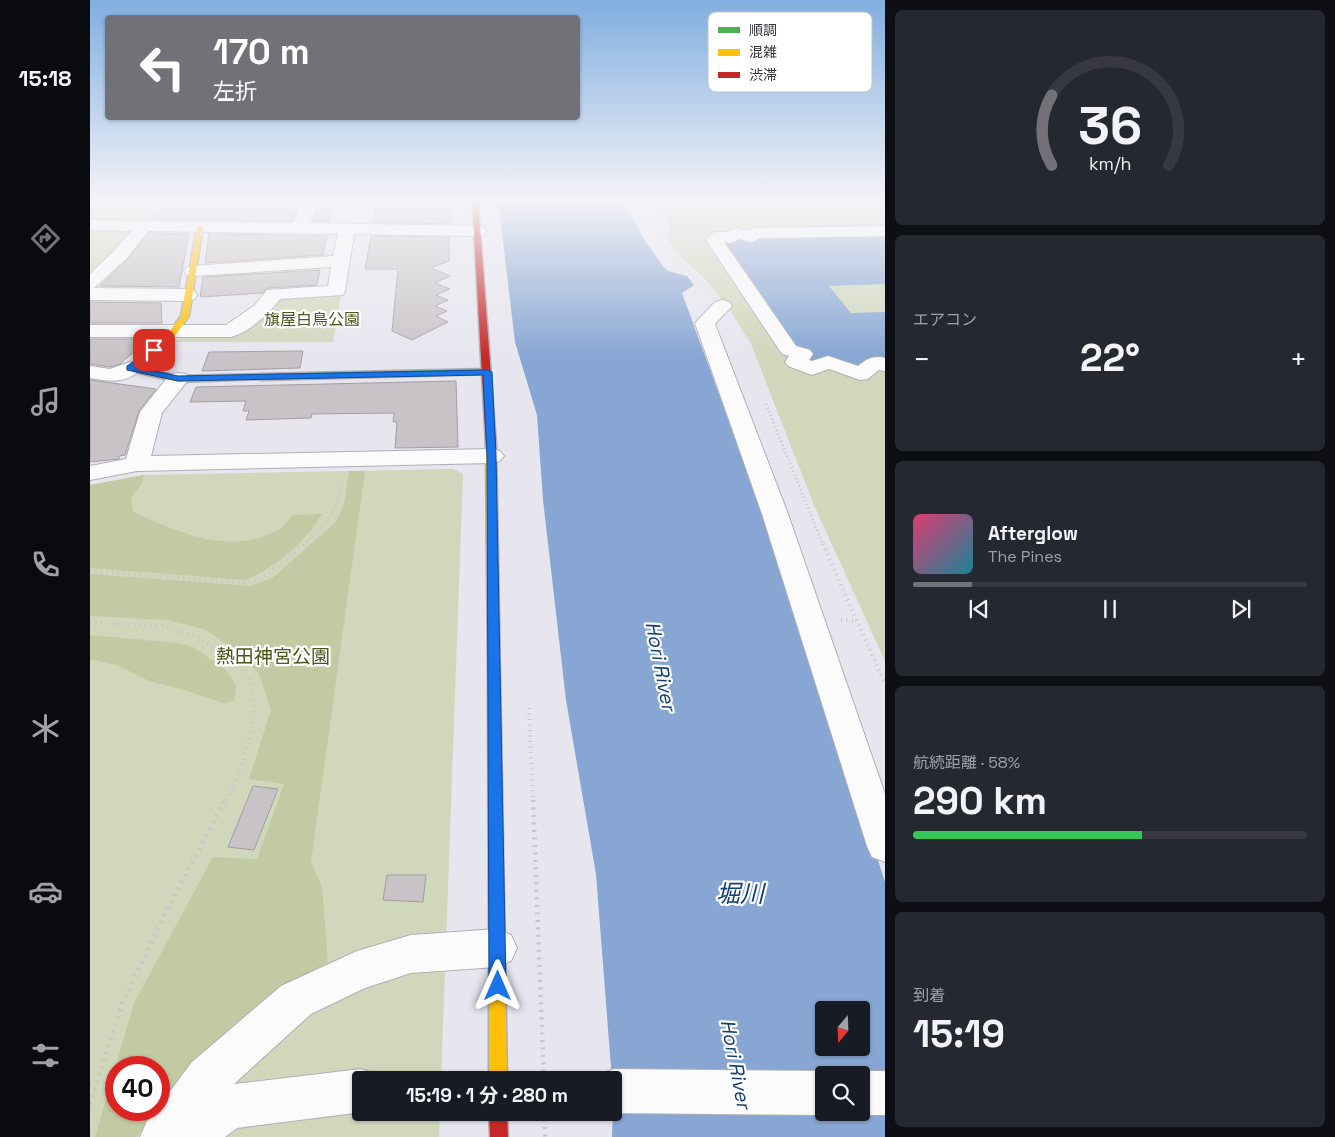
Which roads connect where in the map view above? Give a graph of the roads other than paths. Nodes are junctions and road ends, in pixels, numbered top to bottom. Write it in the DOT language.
graph roads {
  1 [pos="123,252"];
  2 [pos="196,252"];
  3 [pos="343,252"];
  4 [pos="479,252"];
  5 [pos="722,252"];
  6 [pos="341,261"];
  7 [pos="193,271"];
  8 [pos="90,284"];
  9 [pos="90,294"];
  10 [pos="188,295"];
  11 [pos="722,306"];
  12 [pos="90,331"];
  13 [pos="175,331"];
  14 [pos="885,365"];
  15 [pos="130,368"];
  16 [pos="90,372"];
  17 [pos="487,372"];
  18 [pos="178,378"];
  19 [pos="492,456"];
  20 [pos="137,464"];
  21 [pos="90,473"];
  22 [pos="885,846"];
  23 [pos="497,948"];
  24 [pos="498,1071"];
  25 [pos="622,1091"];
  26 [pos="352,1092"];
  27 [pos="815,1093"];
  28 [pos="870,1093"];
  29 [pos="885,1093"];
  30 [pos="498,1121"];
  31 [pos="163,1137"];
  32 [pos="188,1137"];
  33 [pos="498,1137"];
  1 -- 8 [label="street"];
  2 -- 7 [label="street"];
  3 -- 6 [label="street"];
  4 -- 17 [label="street"];
  5 -- 14 [label="street"];
  6 -- 7 [label="street"];
  6 -- 13 [label="street"];
  7 -- 10 [label="street"];
  9 -- 10 [label="street"];
  10 -- 13 [label="street"];
  11 -- 22 [label="street"];
  12 -- 13 [label="street"];
  13 -- 15 [label="street"];
  15 -- 16 [label="street"];
  15 -- 18 [label="street"];
  17 -- 18 [label="street"];
  17 -- 19 [label="street"];
  18 -- 20 [label="street"];
  19 -- 20 [label="street"];
  19 -- 23 [label="street"];
  20 -- 21 [label="street"];
  23 -- 24 [label="street"];
  23 -- 31 [label="street"];
  25 -- 27 [label="street"];
  26 -- 32 [label="street"];
  28 -- 29 [label="street"];
  30 -- 33 [label="street"];
}
